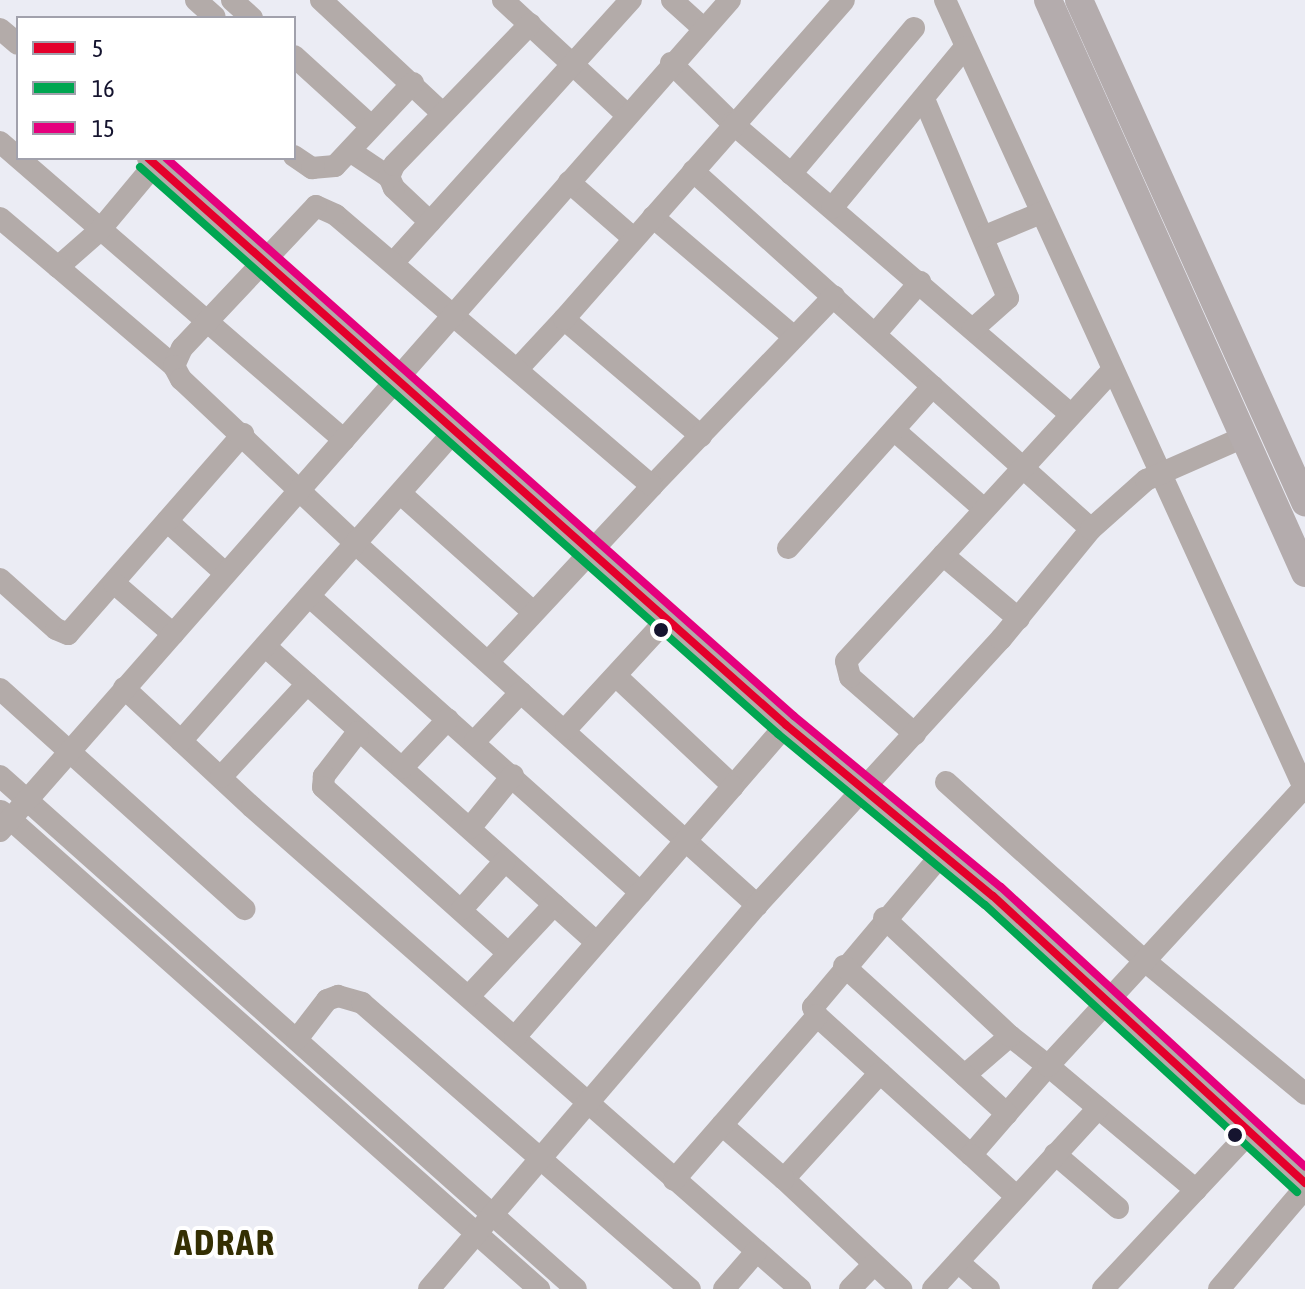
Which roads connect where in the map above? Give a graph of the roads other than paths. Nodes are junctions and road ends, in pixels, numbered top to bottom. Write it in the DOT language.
graph roads {
  1 [pos="196,0"];
  2 [pos="230,0"];
  3 [pos="321,0"];
  4 [pos="357,0"];
  5 [pos="503,0"];
  6 [pos="631,0"];
  7 [pos="672,0"];
  8 [pos="730,0"];
  9 [pos="844,0"];
  10 [pos="945,0"];
  11 [pos="1048,0"];
  12 [pos="1079,0"];
  13 [pos="213,16"];
  14 [pos="217,16"];
  15 [pos="250,16"];
  16 [pos="341,17"];
  17 [pos="530,24"];
  18 [pos="914,28"];
  19 [pos="0,29"];
  20 [pos="704,29"];
  21 [pos="16,42"];
  22 [pos="965,47"];
  23 [pos="296,58"];
  24 [pos="572,63"];
  25 [pos="671,63"];
  26 [pos="413,83"];
  27 [pos="924,99"];
  28 [pos="442,113"];
  29 [pos="627,115"];
  30 [pos="732,123"];
  31 [pos="371,126"];
  32 [pos="0,142"];
  33 [pos="350,151"];
  34 [pos="16,156"];
  35 [pos="296,157"];
  36 [pos="20,160"];
  37 [pos="154,160"];
  38 [pos="693,171"];
  39 [pos="791,174"];
  40 [pos="389,177"];
  41 [pos="569,182"];
  42 [pos="832,208"];
  43 [pos="1041,213"];
  44 [pos="653,217"];
  45 [pos="0,218"];
  46 [pos="430,222"];
  47 [pos="99,231"];
  48 [pos="632,237"];
  49 [pos="983,237"];
  50 [pos="263,258"];
  51 [pos="393,263"];
  52 [pos="58,267"];
  53 [pos="920,282"];
  54 [pos="834,296"];
  55 [pos="452,316"];
  56 [pos="564,319"];
  57 [pos="205,324"];
  58 [pos="973,329"];
  59 [pos="875,334"];
  60 [pos="794,337"];
  61 [pos="524,362"];
  62 [pos="174,366"];
  63 [pos="1113,370"];
  64 [pos="397,379"];
  65 [pos="933,386"];
  66 [pos="1070,414"];
  67 [pos="894,430"];
  68 [pos="454,431"];
  69 [pos="243,434"];
  70 [pos="701,436"];
  71 [pos="1244,437"];
  72 [pos="344,440"];
  73 [pos="1023,467"];
  74 [pos="1160,472"];
  75 [pos="652,486"];
  76 [pos="299,489"];
  77 [pos="401,494"];
  78 [pos="1305,502"];
  79 [pos="984,509"];
  80 [pos="167,521"];
  81 [pos="1091,529"];
  82 [pos="356,544"];
  83 [pos="788,548"];
  84 [pos="588,549"];
  85 [pos="943,555"];
  86 [pos="225,573"];
  87 [pos="1305,573"];
  88 [pos="0,579"];
  89 [pos="114,583"];
  90 [pos="309,596"];
  91 [pos="532,611"];
  92 [pos="667,619"];
  93 [pos="1019,619"];
  94 [pos="173,634"];
  95 [pos="265,646"];
  96 [pos="488,662"];
  97 [pos="616,676"];
  98 [pos="307,684"];
  99 [pos="124,688"];
  100 [pos="0,689"];
  101 [pos="521,692"];
  102 [pos="448,719"];
  103 [pos="786,725"];
  104 [pos="566,729"];
  105 [pos="358,732"];
  106 [pos="915,734"];
  107 [pos="181,741"];
  108 [pos="475,741"];
  109 [pos="71,751"];
  110 [pos="402,768"];
  111 [pos="513,775"];
  112 [pos="0,776"];
  113 [pos="221,777"];
  114 [pos="946,782"];
  115 [pos="733,786"];
  116 [pos="866,789"];
  117 [pos="1305,789"];
  118 [pos="28,801"];
  119 [pos="3,820"];
  120 [pos="470,828"];
  121 [pos="687,838"];
  122 [pos="942,854"];
  123 [pos="505,861"];
  124 [pos="641,893"];
  125 [pos="554,905"];
  126 [pos="757,905"];
  127 [pos="244,909"];
  128 [pos="462,909"];
  129 [pos="884,918"];
  130 [pos="596,942"];
  131 [pos="508,953"];
  132 [pos="1145,961"];
  133 [pos="844,966"];
  134 [pos="469,996"];
  135 [pos="1106,1000"];
  136 [pos="817,1016"];
  137 [pos="1010,1036"];
  138 [pos="515,1037"];
  139 [pos="297,1039"];
  140 [pos="1048,1066"];
  141 [pos="880,1073"];
  142 [pos="965,1075"];
  143 [pos="1305,1094"];
  144 [pos="588,1104"];
  145 [pos="1098,1108"];
  146 [pos="1007,1114"];
  147 [pos="722,1125"];
  148 [pos="1251,1131"];
  149 [pos="1055,1154"];
  150 [pos="971,1155"];
  151 [pos="541,1159"];
  152 [pos="784,1179"];
  153 [pos="674,1180"];
  154 [pos="1305,1186"];
  155 [pos="1196,1190"];
  156 [pos="1017,1197"];
  157 [pos="1118,1208"];
  158 [pos="492,1215"];
  159 [pos="475,1233"];
  160 [pos="756,1252"];
  161 [pos="958,1262"];
  162 [pos="873,1265"];
  163 [pos="429,1289"];
  164 [pos="539,1289"];
  165 [pos="576,1289"];
  166 [pos="690,1289"];
  167 [pos="724,1289"];
  168 [pos="800,1289"];
  169 [pos="850,1289"];
  170 [pos="901,1289"];
  171 [pos="933,1289"];
  172 [pos="989,1289"];
  173 [pos="1103,1289"];
  174 [pos="1219,1289"];
  1 -- 13 [label="street"];
  2 -- 14 [label="street"];
  2 -- 15 [label="street"];
  3 -- 16 [label="street"];
  4 -- 16 [label="street"];
  5 -- 17 [label="street"];
  6 -- 24 [label="street"];
  7 -- 20 [label="street"];
  8 -- 20 [label="street"];
  9 -- 30 [label="street"];
  10 -- 22 [label="street"];
  11 -- 71 [label="main road"];
  12 -- 78 [label="main road"];
  16 -- 26 [label="street"];
  17 -- 24 [label="street"];
  17 -- 28 [label="street"];
  18 -- 39 [label="street"];
  19 -- 21 [label="street"];
  20 -- 25 [label="street"];
  22 -- 27 [label="street"];
  22 -- 43 [label="street"];
  23 -- 31 [label="street"];
  24 -- 29 [label="street"];
  24 -- 46 [label="street"];
  25 -- 29 [label="street"];
  25 -- 30 [label="street"];
  26 -- 28 [label="street"];
  26 -- 31 [label="street"];
  27 -- 42 [label="street"];
  27 -- 49 [label="street"];
  28 -- 40 [label="street"];
  29 -- 41 [label="street"];
  30 -- 38 [label="street"];
  30 -- 39 [label="street"];
  31 -- 33 [label="street"];
  32 -- 34 [label="street"];
  33 -- 35 [label="street"];
  33 -- 40 [label="street"];
  36 -- 47 [label="street"];
  37 -- 47 [label="street"];
  37 -- 50 [label="street"];
  38 -- 44 [label="street"];
  38 -- 54 [label="street"];
  39 -- 42 [label="street"];
  40 -- 46 [label="street"];
  41 -- 48 [label="street"];
  41 -- 55 [label="street"];
  42 -- 53 [label="street"];
  43 -- 49 [label="street"];
  43 -- 63 [label="street"];
  44 -- 48 [label="street"];
  44 -- 60 [label="street"];
  45 -- 52 [label="street"];
  46 -- 51 [label="street"];
  47 -- 52 [label="street"];
  47 -- 57 [label="street"];
  48 -- 56 [label="street"];
  49 -- 58 [label="street"];
  50 -- 51 [label="street"];
  50 -- 57 [label="street"];
  50 -- 64 [label="street"];
  51 -- 55 [label="street"];
  52 -- 62 [label="street"];
  53 -- 58 [label="street"];
  53 -- 59 [label="street"];
  54 -- 59 [label="street"];
  54 -- 60 [label="street"];
  55 -- 64 [label="street"];
  55 -- 75 [label="street"];
  56 -- 61 [label="street"];
  56 -- 70 [label="street"];
  57 -- 62 [label="street"];
  57 -- 72 [label="street"];
  58 -- 66 [label="street"];
  59 -- 65 [label="street"];
  60 -- 70 [label="street"];
  62 -- 69 [label="street"];
  63 -- 66 [label="street"];
  63 -- 74 [label="street"];
  64 -- 68 [label="street"];
  64 -- 72 [label="street"];
  65 -- 67 [label="street"];
  65 -- 73 [label="street"];
  66 -- 73 [label="street"];
  67 -- 79 [label="street"];
  67 -- 83 [label="street"];
  68 -- 77 [label="street"];
  68 -- 84 [label="street"];
  69 -- 76 [label="street"];
  69 -- 80 [label="street"];
  70 -- 75 [label="street"];
  71 -- 74 [label="street"];
  71 -- 87 [label="main road"];
  72 -- 76 [label="street"];
  73 -- 79 [label="street"];
  73 -- 81 [label="street"];
  74 -- 81 [label="street"];
  74 -- 117 [label="street"];
  75 -- 84 [label="street"];
  76 -- 82 [label="street"];
  76 -- 86 [label="street"];
  77 -- 82 [label="street"];
  77 -- 91 [label="street"];
  79 -- 85 [label="street"];
  80 -- 86 [label="street"];
  80 -- 89 [label="street"];
  81 -- 93 [label="street"];
  82 -- 90 [label="street"];
  82 -- 96 [label="street"];
  84 -- 91 [label="street"];
  84 -- 92 [label="street"];
  85 -- 93 [label="street"];
  85 -- 106 [label="street"];
  86 -- 94 [label="street"];
  88 -- 89 [label="street"];
  89 -- 94 [label="street"];
  90 -- 95 [label="street"];
  90 -- 102 [label="street"];
  91 -- 96 [label="street"];
  92 -- 97 [label="street"];
  92 -- 103 [label="street"];
  93 -- 106 [label="street"];
  94 -- 99 [label="street"];
  95 -- 98 [label="street"];
  95 -- 107 [label="street"];
  96 -- 101 [label="street"];
  97 -- 104 [label="street"];
  97 -- 115 [label="street"];
  98 -- 105 [label="street"];
  98 -- 113 [label="street"];
  99 -- 107 [label="street"];
  99 -- 109 [label="street"];
  100 -- 109 [label="street"];
  101 -- 104 [label="street"];
  101 -- 108 [label="street"];
  102 -- 108 [label="street"];
  102 -- 110 [label="street"];
  103 -- 115 [label="street"];
  103 -- 116 [label="street"];
  104 -- 121 [label="street"];
  105 -- 110 [label="street"];
  105 -- 128 [label="street"];
  106 -- 116 [label="street"];
  107 -- 113 [label="street"];
  108 -- 111 [label="street"];
  109 -- 118 [label="street"];
  109 -- 127 [label="street"];
  110 -- 120 [label="street"];
  111 -- 120 [label="street"];
  111 -- 124 [label="street"];
  112 -- 118 [label="street"];
  113 -- 134 [label="street"];
  114 -- 132 [label="street"];
  115 -- 121 [label="street"];
  116 -- 122 [label="street"];
  116 -- 126 [label="street"];
  117 -- 132 [label="street"];
  118 -- 119 [label="street"];
  118 -- 139 [label="street"];
  119 -- 159 [label="street"];
  120 -- 123 [label="street"];
  121 -- 124 [label="street"];
  121 -- 126 [label="street"];
  122 -- 129 [label="street"];
  122 -- 135 [label="street"];
  123 -- 125 [label="street"];
  123 -- 128 [label="street"];
  124 -- 130 [label="street"];
  125 -- 130 [label="street"];
  125 -- 131 [label="street"];
  126 -- 144 [label="street"];
  128 -- 131 [label="street"];
  129 -- 133 [label="street"];
  129 -- 137 [label="street"];
  130 -- 138 [label="street"];
  131 -- 134 [label="street"];
  132 -- 135 [label="street"];
  132 -- 143 [label="street"];
  133 -- 136 [label="street"];
  133 -- 142 [label="street"];
  134 -- 138 [label="street"];
  135 -- 140 [label="street"];
  135 -- 148 [label="street"];
  136 -- 141 [label="street"];
  136 -- 147 [label="street"];
  137 -- 140 [label="street"];
  137 -- 142 [label="street"];
  138 -- 144 [label="street"];
  139 -- 151 [label="street"];
  139 -- 158 [label="street"];
  140 -- 145 [label="street"];
  140 -- 146 [label="street"];
  141 -- 150 [label="street"];
  141 -- 152 [label="street"];
  142 -- 146 [label="street"];
  144 -- 151 [label="street"];
  144 -- 153 [label="street"];
  145 -- 149 [label="street"];
  145 -- 155 [label="street"];
  146 -- 150 [label="street"];
  147 -- 152 [label="street"];
  147 -- 153 [label="street"];
  148 -- 154 [label="street"];
  148 -- 155 [label="street"];
  149 -- 156 [label="street"];
  149 -- 157 [label="street"];
  150 -- 156 [label="street"];
  151 -- 158 [label="street"];
  151 -- 166 [label="street"];
  152 -- 162 [label="street"];
  153 -- 160 [label="street"];
  154 -- 174 [label="street"];
  155 -- 173 [label="street"];
  156 -- 161 [label="street"];
  158 -- 159 [label="street"];
  158 -- 165 [label="street"];
  159 -- 163 [label="street"];
  159 -- 164 [label="street"];
  160 -- 167 [label="street"];
  160 -- 168 [label="street"];
  161 -- 171 [label="street"];
  161 -- 172 [label="street"];
  162 -- 169 [label="street"];
  162 -- 170 [label="street"];
}
